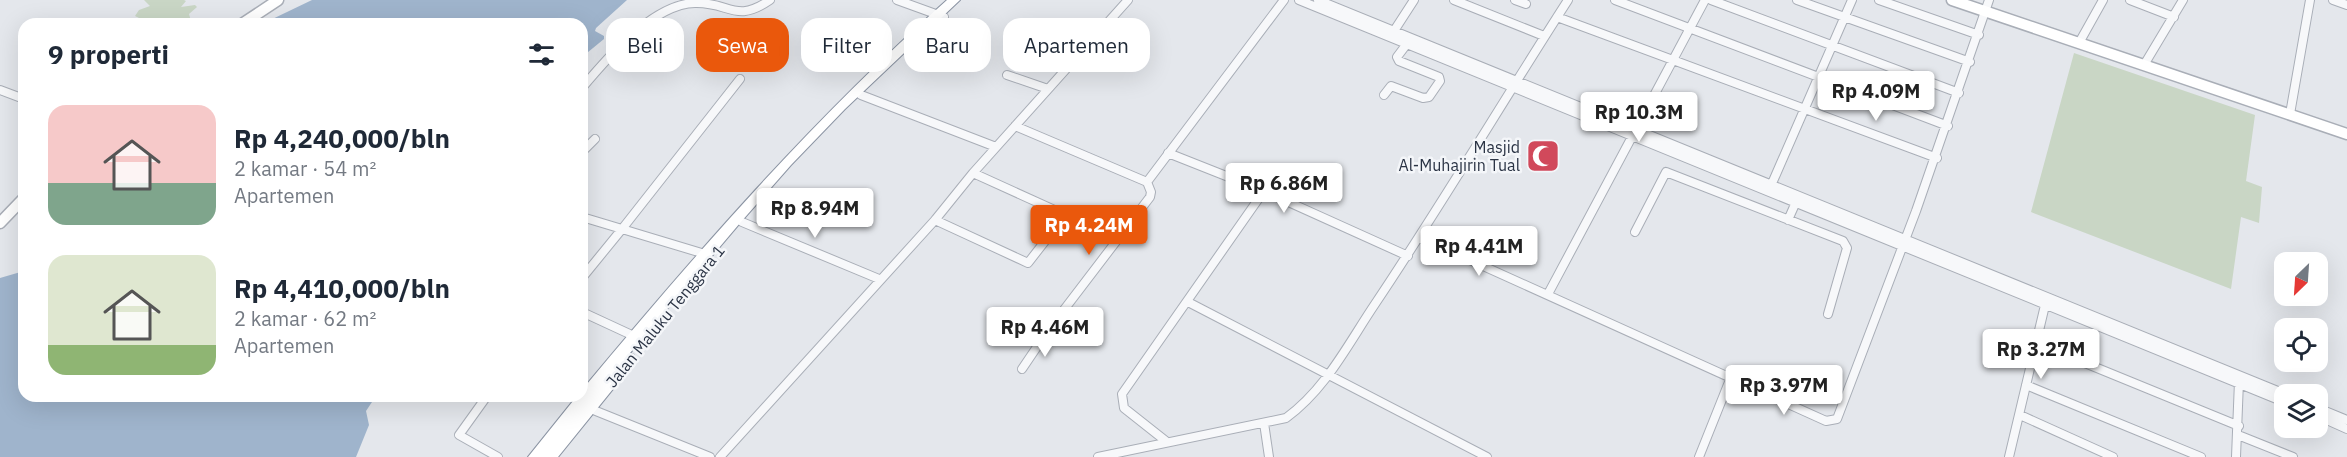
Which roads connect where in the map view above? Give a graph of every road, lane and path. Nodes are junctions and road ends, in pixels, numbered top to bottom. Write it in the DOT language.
graph roads {
  1 [pos="278,0"];
  2 [pos="770,0"];
  3 [pos="897,0"];
  4 [pos="954,0"];
  5 [pos="963,0"];
  6 [pos="1128,0"];
  7 [pos="1284,0"];
  8 [pos="1299,0"];
  9 [pos="1318,0"];
  10 [pos="1414,0"];
  11 [pos="1454,0"];
  12 [pos="1515,0"];
  13 [pos="1567,0"];
  14 [pos="1615,0"];
  15 [pos="1705,0"];
  16 [pos="1711,0"];
  17 [pos="1797,0"];
  18 [pos="1852,0"];
  19 [pos="1879,0"];
  20 [pos="1952,0"];
  21 [pos="1989,0"];
  22 [pos="2103,0"];
  23 [pos="2130,0"];
  24 [pos="2183,0"];
  25 [pos="2310,0"];
  26 [pos="2333,0"];
  27 [pos="1526,4"];
  28 [pos="2347,5"];
  29 [pos="1985,12"];
  30 [pos="941,16"];
  31 [pos="1557,17"];
  32 [pos="1844,17"];
  33 [pos="2175,17"];
  34 [pos="251,18"];
  35 [pos="1689,28"];
  36 [pos="1394,31"];
  37 [pos="1979,35"];
  38 [pos="1544,36"];
  39 [pos="1390,39"];
  40 [pos="2079,43"];
  41 [pos="1406,45"];
  42 [pos="1833,46"];
  43 [pos="1674,59"];
  44 [pos="1970,62"];
  45 [pos="2144,65"];
  46 [pos="1007,75"];
  47 [pos="1819,77"];
  48 [pos="740,79"];
  49 [pos="1516,79"];
  50 [pos="588,81"];
  51 [pos="1512,88"];
  52 [pos="1048,89"];
  53 [pos="0,90"];
  54 [pos="1959,93"];
  55 [pos="861,95"];
  56 [pos="1384,95"];
  57 [pos="18,97"];
  58 [pos="1805,108"];
  59 [pos="2290,114"];
  60 [pos="1015,126"];
  61 [pos="1948,126"];
  62 [pos="1636,128"];
  63 [pos="2347,134"];
  64 [pos="1631,136"];
  65 [pos="595,140"];
  66 [pos="588,146"];
  67 [pos="996,147"];
  68 [pos="1168,153"];
  69 [pos="1937,159"];
  70 [pos="973,173"];
  71 [pos="1147,182"];
  72 [pos="1770,188"];
  73 [pos="1264,191"];
  74 [pos="1796,202"];
  75 [pos="18,204"];
  76 [pos="588,219"];
  77 [pos="935,220"];
  78 [pos="1788,220"];
  79 [pos="742,222"];
  80 [pos="0,224"];
  81 [pos="622,229"];
  82 [pos="1635,232"];
  83 [pos="1419,237"];
  84 [pos="1906,243"];
  85 [pos="705,254"];
  86 [pos="1408,256"];
  87 [pos="588,271"];
  88 [pos="879,279"];
  89 [pos="1548,294"];
  90 [pos="2046,300"];
  91 [pos="1188,302"];
  92 [pos="1828,314"];
  93 [pos="588,315"];
  94 [pos="636,337"];
  95 [pos="2036,343"];
  96 [pos="1022,369"];
  97 [pos="1327,375"];
  98 [pos="1731,377"];
  99 [pos="2240,380"];
  100 [pos="2026,385"];
  101 [pos="2274,391"];
  102 [pos="2274,397"];
  103 [pos="588,401"];
  104 [pos="588,401"];
  105 [pos="483,402"];
  106 [pos="587,402"];
  107 [pos="587,402"];
  108 [pos="584,406"];
  109 [pos="2328,412"];
  110 [pos="2020,415"];
  111 [pos="2328,420"];
  112 [pos="2347,420"];
  113 [pos="1264,423"];
  114 [pos="2347,429"];
  115 [pos="2238,431"];
  116 [pos="1167,442"];
  117 [pos="498,457"];
  118 [pos="536,457"];
  119 [pos="549,457"];
  120 [pos="710,457"];
  121 [pos="720,457"];
  122 [pos="1098,457"];
  123 [pos="1269,457"];
  124 [pos="1487,457"];
  125 [pos="1700,457"];
  126 [pos="2009,457"];
  127 [pos="2113,457"];
  128 [pos="2201,457"];
  129 [pos="2236,457"];
  130 [pos="2293,457"];
  1 -- 34 [label="street"];
  2 -- 50 [label="street"];
  3 -- 30 [label="street"];
  4 -- 30 [label="highway, Jalan Maluku Tenggara 1"];
  5 -- 30 [label="highway, Jalan Maluku Tenggara 1"];
  6 -- 52 [label="street"];
  7 -- 68 [label="street"];
  8 -- 39 [label="street"];
  9 -- 36 [label="street"];
  10 -- 36 [label="street"];
  11 -- 38 [label="street"];
  12 -- 27 [label="street"];
  13 -- 31 [label="street"];
  14 -- 35 [label="street"];
  15 -- 35 [label="street"];
  16 -- 42 [label="street"];
  17 -- 32 [label="street"];
  18 -- 32 [label="street"];
  19 -- 37 [label="street"];
  20 -- 29 [label="street"];
  21 -- 29 [label="street"];
  22 -- 40 [label="street"];
  23 -- 33 [label="street"];
  24 -- 33 [label="street"];
  25 -- 59 [label="street"];
  26 -- 28 [label="street"];
  29 -- 37 [label="street"];
  29 -- 40 [label="street"];
  30 -- 55 [label="highway, Jalan Maluku Tenggara 1"];
  30 -- 85 [label="highway, Jalan Maluku Tenggara 1"];
  31 -- 38 [label="street"];
  31 -- 43 [label="street"];
  32 -- 42 [label="street"];
  32 -- 44 [label="street"];
  33 -- 45 [label="street"];
  35 -- 43 [label="street"];
  35 -- 47 [label="street"];
  36 -- 39 [label="street"];
  36 -- 49 [label="street"];
  37 -- 44 [label="street"];
  38 -- 49 [label="street"];
  39 -- 41 [label="street"];
  40 -- 45 [label="street"];
  41 -- 51 [label="street"];
  41 -- 56 [label="street"];
  42 -- 47 [label="street"];
  42 -- 54 [label="street"];
  43 -- 58 [label="street"];
  43 -- 62 [label="street"];
  44 -- 54 [label="street"];
  45 -- 59 [label="street"];
  46 -- 52 [label="street"];
  47 -- 58 [label="street"];
  47 -- 61 [label="street"];
  48 -- 81 [label="street"];
  49 -- 51 [label="street"];
  49 -- 62 [label="street"];
  51 -- 64 [label="street"];
  51 -- 83 [label="street"];
  52 -- 60 [label="street"];
  53 -- 57 [label="street"];
  54 -- 61 [label="street"];
  55 -- 67 [label="street"];
  55 -- 79 [label="highway, Jalan Maluku Tenggara 1"];
  58 -- 69 [label="street"];
  58 -- 72 [label="street"];
  59 -- 63 [label="street"];
  60 -- 67 [label="street"];
  60 -- 71 [label="street"];
  61 -- 69 [label="street"];
  62 -- 64 [label="street"];
  62 -- 72 [label="street"];
  64 -- 72 [label="street"];
  64 -- 89 [label="street"];
  65 -- 66 [label="street"];
  67 -- 70 [label="street"];
  68 -- 71 [label="street"];
  68 -- 73 [label="street"];
  69 -- 84 [label="street"];
  70 -- 77 [label="street"];
  70 -- 77 [label="street"];
  71 -- 96 [label="street"];
  72 -- 74 [label="street"];
  72 -- 84 [label="street"];
  73 -- 86 [label="street"];
  73 -- 91 [label="street"];
  74 -- 78 [label="street"];
  74 -- 84 [label="street"];
  75 -- 80 [label="street"];
  76 -- 81 [label="street"];
  77 -- 88 [label="street"];
  78 -- 82 [label="street"];
  78 -- 92 [label="street"];
  79 -- 88 [label="street"];
  79 -- 103 [label="highway, Jalan Maluku Tenggara 1"];
  81 -- 85 [label="street"];
  81 -- 87 [label="street"];
  83 -- 86 [label="street"];
  83 -- 89 [label="street"];
  84 -- 90 [label="street"];
  84 -- 98 [label="street"];
  85 -- 94 [label="highway, Jalan Maluku Tenggara 1"];
  86 -- 97 [label="street"];
  88 -- 121 [label="street"];
  89 -- 98 [label="street"];
  90 -- 95 [label="street"];
  90 -- 99 [label="street"];
  91 -- 97 [label="street"];
  91 -- 116 [label="street"];
  93 -- 94 [label="street"];
  94 -- 104 [label="highway, Jalan Maluku Tenggara 1"];
  95 -- 100 [label="street"];
  95 -- 115 [label="street"];
  97 -- 113 [label="street"];
  97 -- 124 [label="street"];
  98 -- 125 [label="street"];
  99 -- 101 [label="street"];
  99 -- 102 [label="street"];
  99 -- 115 [label="street"];
  100 -- 110 [label="street"];
  100 -- 128 [label="street"];
  105 -- 117 [label="street"];
  106 -- 108 [label="highway, Jalan Maluku Tenggara 1"];
  107 -- 108 [label="highway, Jalan Maluku Tenggara 1"];
  108 -- 118 [label="highway, Jalan Maluku Tenggara 1"];
  108 -- 119 [label="highway, Jalan Maluku Tenggara 1"];
  108 -- 120 [label="street"];
  109 -- 112 [label="street"];
  110 -- 126 [label="street"];
  110 -- 127 [label="street"];
  111 -- 114 [label="street"];
  113 -- 116 [label="street"];
  113 -- 123 [label="street"];
  115 -- 129 [label="street"];
  115 -- 130 [label="street"];
  116 -- 122 [label="street"];
}
